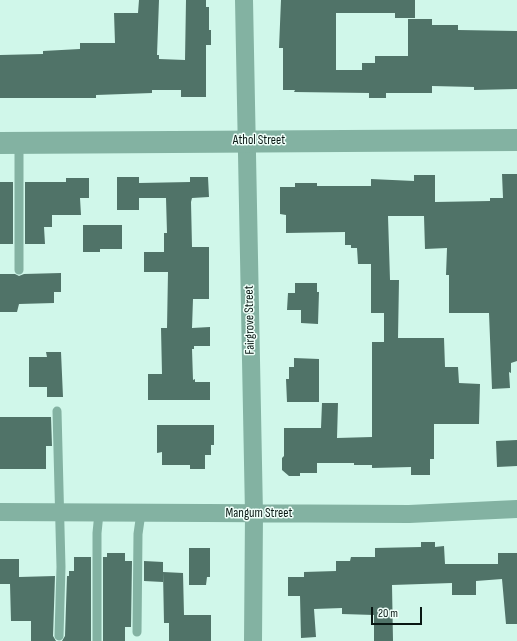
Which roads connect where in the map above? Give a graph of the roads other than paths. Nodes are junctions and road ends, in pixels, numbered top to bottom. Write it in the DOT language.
graph roads {
  1 [pos="244,0"];
  2 [pos="517,140"];
  3 [pos="246,141"];
  4 [pos="10,142"];
  5 [pos="19,270"];
  6 [pos="57,411"];
  7 [pos="517,509"];
  8 [pos="0,512"];
  9 [pos="59,512"];
  10 [pos="99,513"];
  11 [pos="141,513"];
  12 [pos="254,514"];
  13 [pos="137,632"];
  14 [pos="59,636"];
  15 [pos="96,641"];
  16 [pos="253,641"];
  1 -- 3 [label="street, Fairgrove Street"];
  2 -- 3 [label="street, Athol Street"];
  3 -- 4 [label="street, Athol Street"];
  3 -- 12 [label="street, Fairgrove Street"];
  4 -- 5 [label="lane"];
  6 -- 9 [label="lane"];
  7 -- 12 [label="street, Mangum Street"];
  8 -- 9 [label="street, Mangum Street"];
  9 -- 10 [label="street, Mangum Street"];
  9 -- 14 [label="lane"];
  10 -- 11 [label="street, Mangum Street"];
  10 -- 15 [label="lane"];
  11 -- 12 [label="street, Mangum Street"];
  11 -- 13 [label="lane"];
  12 -- 16 [label="street, Fairgrove Street"];
}
